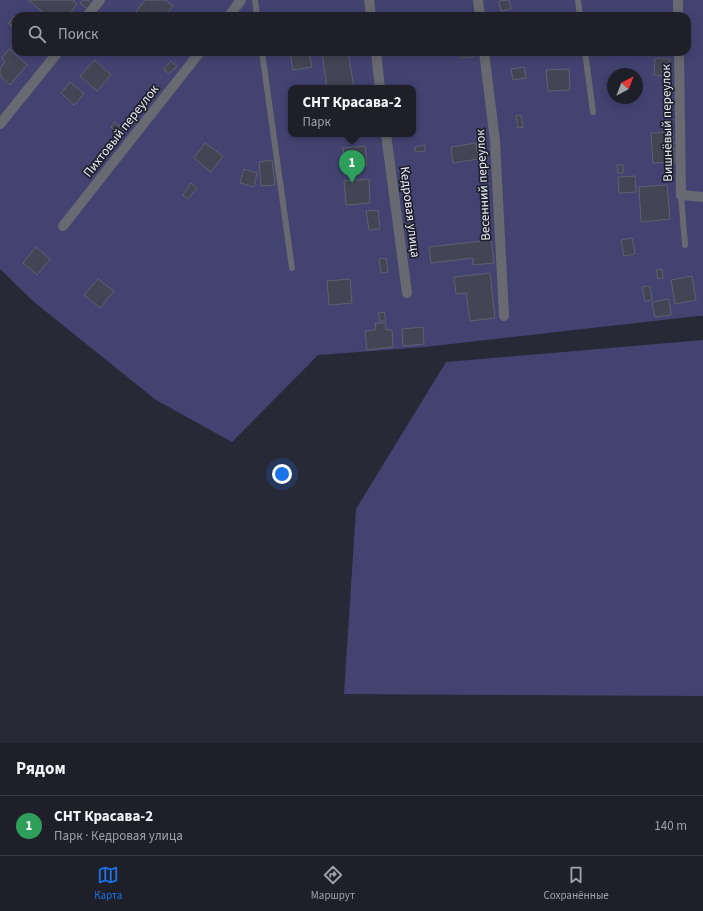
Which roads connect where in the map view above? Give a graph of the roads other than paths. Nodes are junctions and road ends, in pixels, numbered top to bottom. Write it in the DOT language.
graph roads {
  1 [pos="100,0"];
  2 [pos="241,0"];
  3 [pos="255,0"];
  4 [pos="369,0"];
  5 [pos="478,0"];
  6 [pos="578,0"];
  7 [pos="678,0"];
  8 [pos="90,12"];
  9 [pos="232,12"];
  10 [pos="256,12"];
  11 [pos="370,12"];
  12 [pos="480,12"];
  13 [pos="580,12"];
  14 [pos="678,12"];
  15 [pos="55,56"];
  16 [pos="197,56"];
  17 [pos="263,56"];
  18 [pos="376,56"];
  19 [pos="484,56"];
  20 [pos="586,56"];
  21 [pos="679,56"];
  22 [pos="380,85"];
  23 [pos="593,112"];
  24 [pos="0,124"];
  25 [pos="386,137"];
  26 [pos="681,194"];
  27 [pos="703,197"];
  28 [pos="62,226"];
  29 [pos="685,245"];
  30 [pos="292,268"];
  31 [pos="407,293"];
  32 [pos="504,316"];
  1 -- 8 [label="street"];
  2 -- 9 [label="street"];
  3 -- 10 [label="lane"];
  4 -- 11 [label="street"];
  5 -- 12 [label="street"];
  6 -- 13 [label="lane"];
  7 -- 14 [label="street"];
  15 -- 24 [label="street"];
  16 -- 28 [label="street, Пихтовый переулок"];
  17 -- 30 [label="lane"];
  18 -- 22 [label="street"];
  19 -- 32 [label="street, Весенний переулок"];
  20 -- 23 [label="lane"];
  21 -- 26 [label="street, Вишнёвый переулок"];
  25 -- 31 [label="street, Кедровая улица"];
  26 -- 27 [label="street"];
  26 -- 29 [label="lane"];
}
